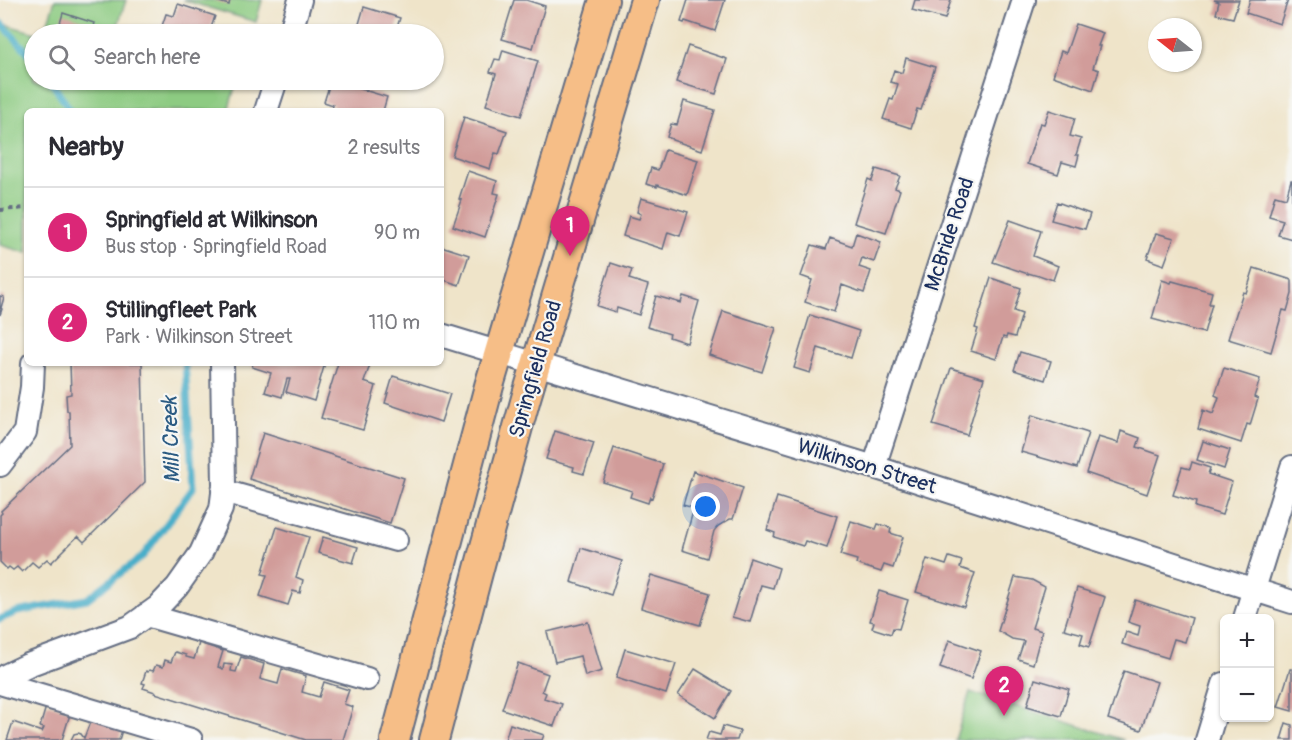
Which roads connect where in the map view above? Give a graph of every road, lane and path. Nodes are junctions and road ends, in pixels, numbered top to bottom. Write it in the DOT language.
graph roads {
  1 [pos="300,0"];
  2 [pos="604,0"];
  3 [pos="645,0"];
  4 [pos="1024,0"];
  5 [pos="293,24"];
  6 [pos="273,90"];
  7 [pos="267,108"];
  8 [pos="24,208"];
  9 [pos="0,210"];
  10 [pos="444,336"];
  11 [pos="500,354"];
  12 [pos="536,364"];
  13 [pos="33,366"];
  14 [pos="222,366"];
  15 [pos="0,465"];
  16 [pos="1292,467"];
  17 [pos="874,468"];
  18 [pos="223,491"];
  19 [pos="396,540"];
  20 [pos="1254,591"];
  21 [pos="1292,602"];
  22 [pos="1246,614"];
  23 [pos="146,615"];
  24 [pos="367,679"];
  25 [pos="0,682"];
  26 [pos="1220,697"];
  27 [pos="191,740"];
  28 [pos="395,740"];
  29 [pos="434,740"];
  30 [pos="1207,740"];
  1 -- 5 [label="street"];
  2 -- 11 [label="main road, Springfield Road"];
  3 -- 12 [label="main road, Springfield Road"];
  4 -- 17 [label="street, McBride Road"];
  6 -- 7 [label="street"];
  8 -- 9 [label="path"];
  10 -- 11 [label="street, Wilkinson Street"];
  11 -- 12 [label="street, Wilkinson Street"];
  11 -- 28 [label="main road, Springfield Road"];
  12 -- 17 [label="street, Wilkinson Street"];
  12 -- 29 [label="main road, Springfield Road"];
  13 -- 15 [label="street"];
  14 -- 18 [label="street"];
  16 -- 20 [label="street"];
  17 -- 20 [label="street, Wilkinson Street"];
  18 -- 19 [label="street"];
  18 -- 23 [label="street"];
  20 -- 21 [label="street, Wilkinson Street"];
  20 -- 22 [label="street"];
  23 -- 24 [label="street"];
  23 -- 25 [label="street"];
  25 -- 27 [label="street"];
  26 -- 30 [label="street"];
}
